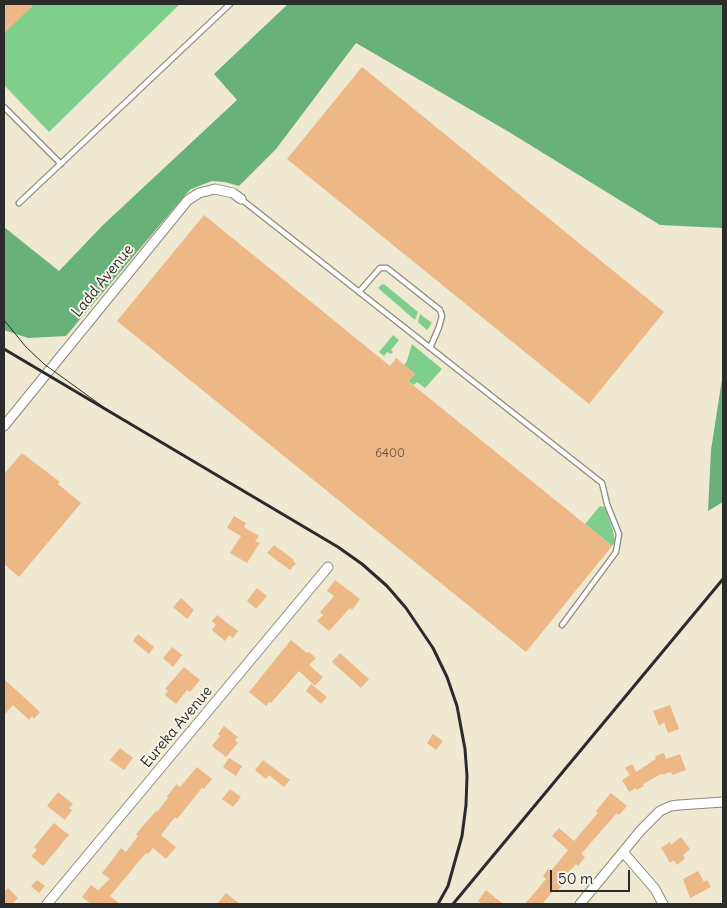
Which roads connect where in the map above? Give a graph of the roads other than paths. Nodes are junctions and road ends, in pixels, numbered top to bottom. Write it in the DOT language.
graph roads {
  1 [pos="230,4"];
  2 [pos="4,107"];
  3 [pos="60,164"];
  4 [pos="241,200"];
  5 [pos="19,203"];
  6 [pos="358,292"];
  7 [pos="430,348"];
  8 [pos="4,426"];
  9 [pos="328,567"];
  10 [pos="562,625"];
  11 [pos="723,802"];
  12 [pos="623,852"];
  13 [pos="47,904"];
  14 [pos="580,904"];
  15 [pos="663,904"];
  1 -- 3 [label="lane"];
  2 -- 3 [label="lane"];
  3 -- 5 [label="lane"];
  4 -- 6 [label="lane"];
  4 -- 8 [label="street, Ladd Avenue"];
  6 -- 7 [label="lane"];
  6 -- 7 [label="lane"];
  7 -- 10 [label="lane"];
  9 -- 13 [label="street, Eureka Avenue"];
  11 -- 12 [label="street"];
  12 -- 14 [label="street"];
  12 -- 15 [label="street"];
}
